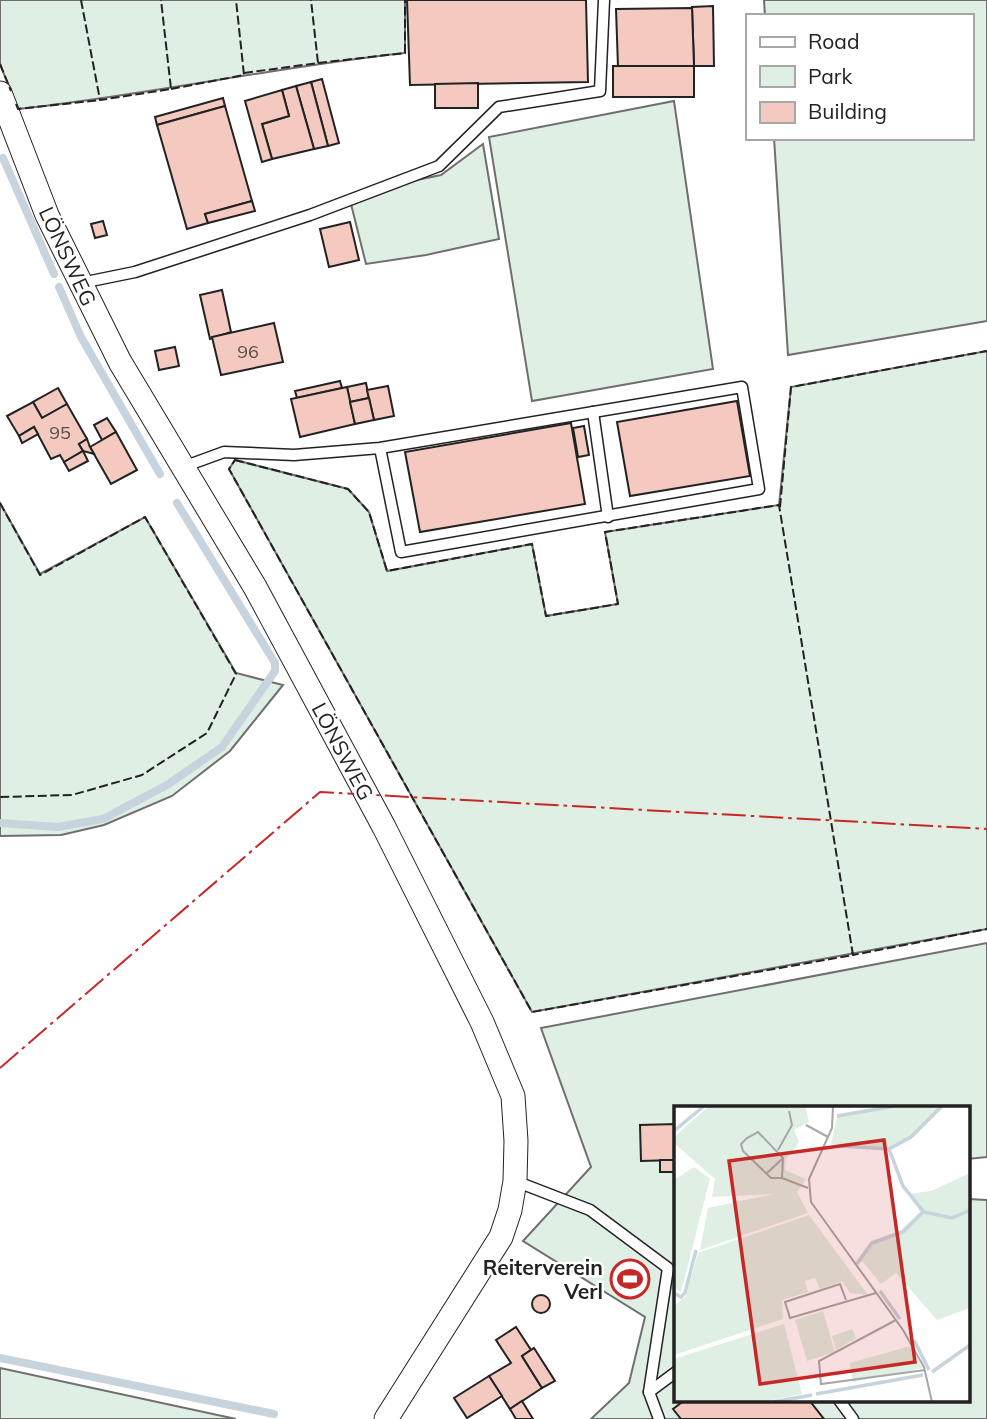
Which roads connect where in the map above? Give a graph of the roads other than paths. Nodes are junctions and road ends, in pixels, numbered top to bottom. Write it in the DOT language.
graph roads {
  1 [pos="604,0"];
  2 [pos="0,93"];
  3 [pos="81,284"];
  4 [pos="593,412"];
  5 [pos="380,448"];
  6 [pos="183,467"];
  7 [pos="608,517"];
  8 [pos="515,1181"];
  9 [pos="672,1269"];
  10 [pos="674,1373"];
  11 [pos="649,1392"];
  12 [pos="840,1402"];
  13 [pos="386,1419"];
  14 [pos="659,1419"];
  15 [pos="853,1419"];
  1 -- 3 [label="lane"];
  2 -- 3 [label="street, LÖNSWEG"];
  3 -- 6 [label="street, LÖNSWEG"];
  4 -- 5 [label="lane"];
  4 -- 7 [label="lane"];
  4 -- 7 [label="lane"];
  5 -- 6 [label="lane"];
  5 -- 7 [label="lane"];
  6 -- 8 [label="street, LÖNSWEG"];
  8 -- 9 [label="lane"];
  8 -- 13 [label="street, LÖNSWEG"];
  9 -- 11 [label="lane"];
  10 -- 11 [label="lane"];
  11 -- 14 [label="lane"];
  12 -- 15 [label="lane"];
}
